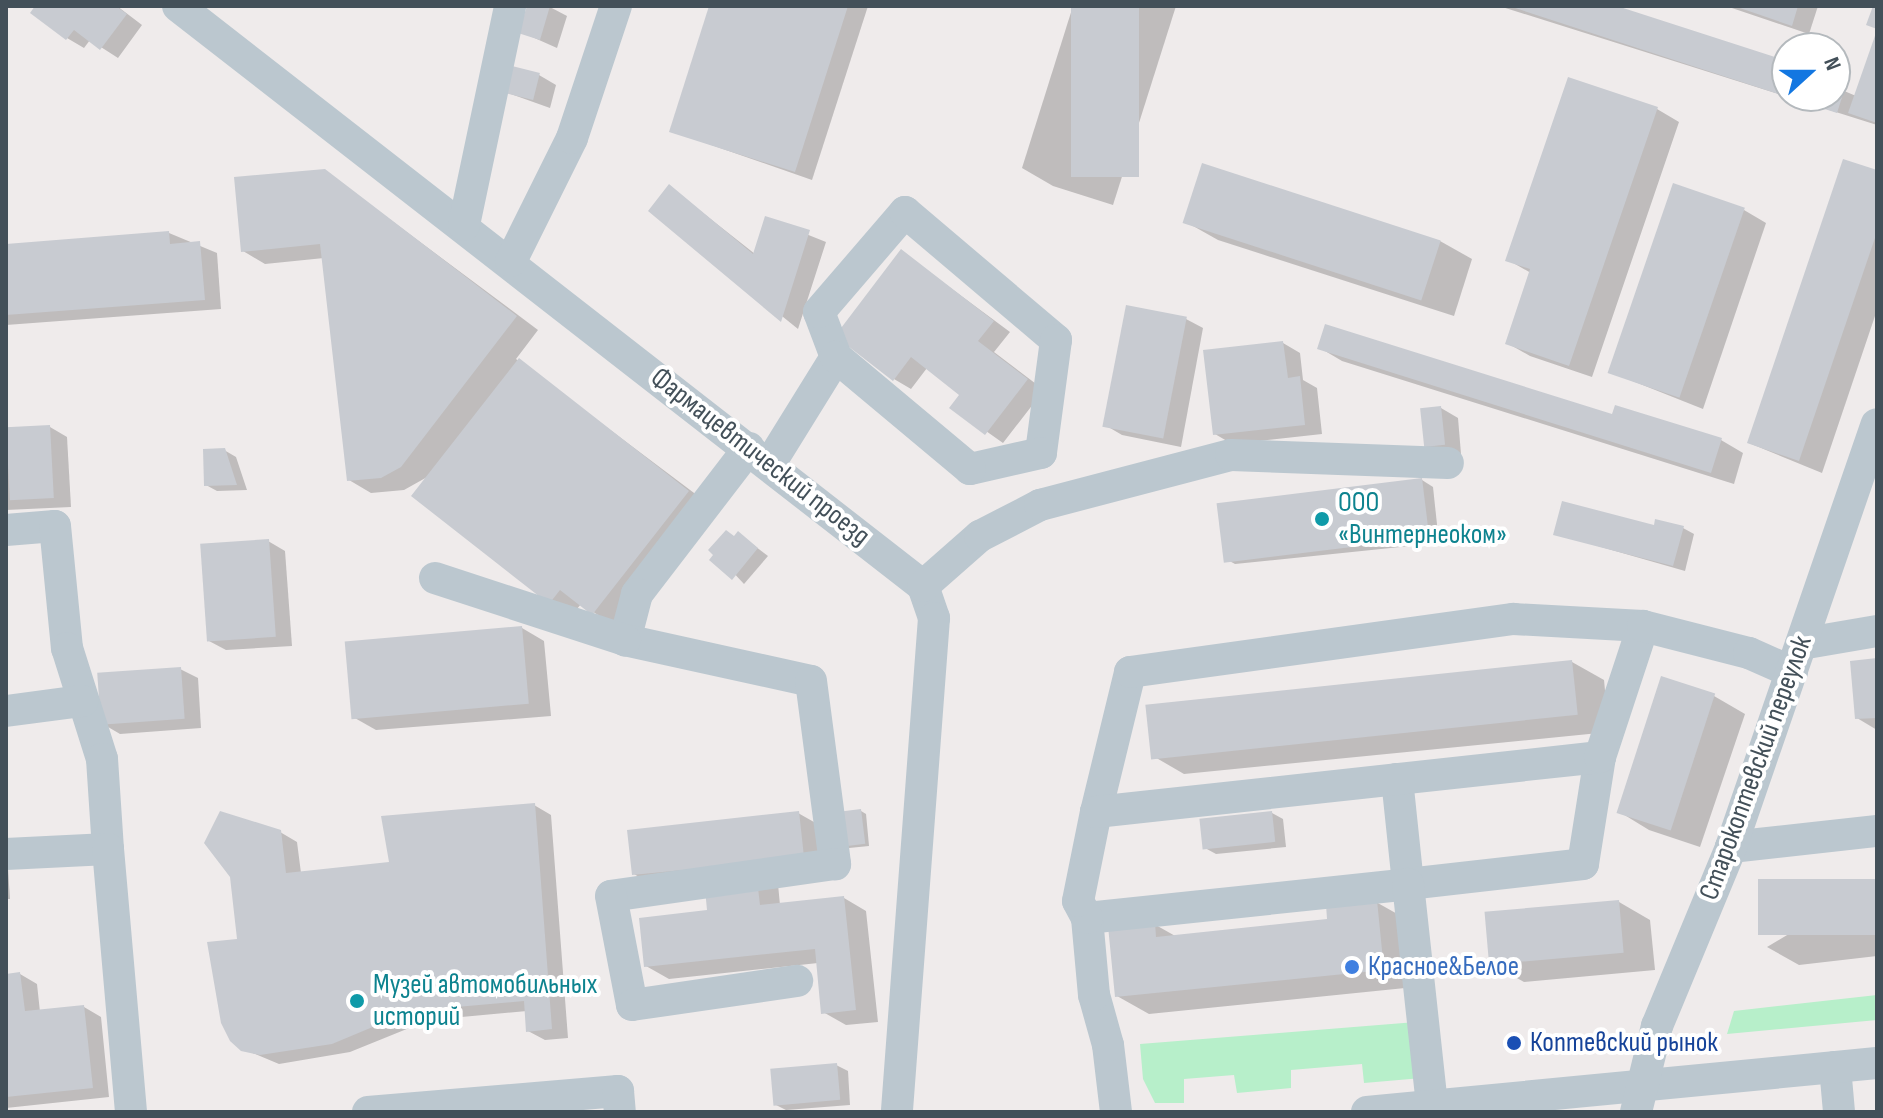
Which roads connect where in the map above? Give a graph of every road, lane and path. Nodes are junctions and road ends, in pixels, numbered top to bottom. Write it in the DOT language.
graph roads {
  1 [pos="178,6"];
  2 [pos="510,6"];
  3 [pos="616,6"];
  4 [pos="464,225"];
  5 [pos="511,261"];
  6 [pos="836,357"];
  7 [pos="1877,424"];
  8 [pos="1041,453"];
  9 [pos="759,456"];
  10 [pos="1872,457"];
  11 [pos="1448,463"];
  12 [pos="1040,505"];
  13 [pos="6,530"];
  14 [pos="435,578"];
  15 [pos="923,586"];
  16 [pos="1643,626"];
  17 [pos="1877,631"];
  18 [pos="625,640"];
  19 [pos="1796,658"];
  20 [pos="82,701"];
  21 [pos="6,711"];
  22 [pos="1600,757"];
  23 [pos="1397,779"];
  24 [pos="1096,812"];
  25 [pos="1877,831"];
  26 [pos="1731,847"];
  27 [pos="108,849"];
  28 [pos="6,854"];
  29 [pos="1408,884"];
  30 [pos="1087,918"];
  31 [pos="797,981"];
  32 [pos="1877,1063"];
  33 [pos="1835,1067"];
  34 [pos="1639,1098"];
  35 [pos="1432,1106"];
  36 [pos="131,1112"];
  37 [pos="368,1112"];
  38 [pos="620,1112"];
  39 [pos="897,1112"];
  40 [pos="1116,1112"];
  41 [pos="1367,1112"];
  42 [pos="1839,1112"];
  1 -- 4 [label="street, Фармацевтический проезд"];
  2 -- 4 [label="street"];
  3 -- 5 [label="street"];
  4 -- 5 [label="street, Фармацевтический проезд"];
  5 -- 9 [label="street, Фармацевтический проезд"];
  6 -- 8 [label="street"];
  6 -- 8 [label="street"];
  6 -- 9 [label="street"];
  7 -- 10 [label="street, Старокоптевский переулок"];
  8 -- 12 [label="street"];
  9 -- 15 [label="street, Фармацевтический проезд"];
  9 -- 18 [label="street"];
  10 -- 19 [label="street, Старокоптевский переулок"];
  11 -- 12 [label="street"];
  12 -- 15 [label="street"];
  13 -- 20 [label="street"];
  14 -- 18 [label="street"];
  15 -- 39 [label="street"];
  16 -- 19 [label="street"];
  16 -- 22 [label="street"];
  16 -- 24 [label="street"];
  17 -- 19 [label="street"];
  18 -- 31 [label="street"];
  19 -- 26 [label="street, Старокоптевский переулок"];
  20 -- 21 [label="street"];
  20 -- 27 [label="street"];
  22 -- 23 [label="street"];
  22 -- 29 [label="street"];
  23 -- 24 [label="street"];
  23 -- 29 [label="street"];
  24 -- 30 [label="street"];
  25 -- 26 [label="street"];
  26 -- 34 [label="street, Старокоптевский переулок"];
  27 -- 28 [label="street"];
  27 -- 36 [label="street"];
  29 -- 30 [label="street"];
  29 -- 35 [label="street"];
  30 -- 40 [label="street"];
  32 -- 33 [label="street"];
  33 -- 34 [label="street"];
  33 -- 42 [label="street"];
  34 -- 35 [label="street"];
  35 -- 41 [label="street"];
  37 -- 38 [label="street"];
}
